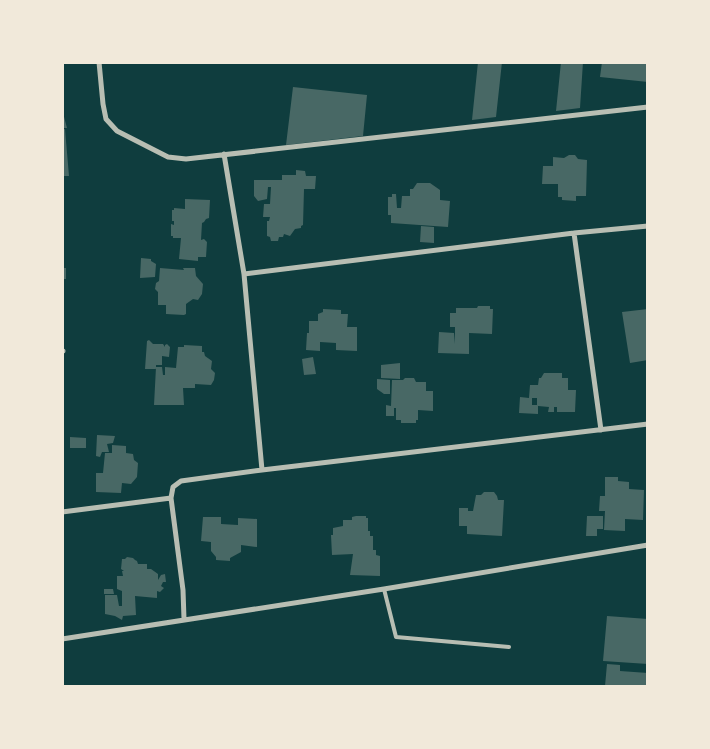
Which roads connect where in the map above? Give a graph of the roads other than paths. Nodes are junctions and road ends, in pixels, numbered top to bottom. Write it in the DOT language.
graph roads {
  1 [pos="99,62"];
  2 [pos="648,107"];
  3 [pos="224,154"];
  4 [pos="648,226"];
  5 [pos="574,233"];
  6 [pos="244,274"];
  7 [pos="648,424"];
  8 [pos="601,430"];
  9 [pos="262,470"];
  10 [pos="170,498"];
  11 [pos="62,512"];
  12 [pos="648,545"];
  13 [pos="384,589"];
  14 [pos="184,619"];
  15 [pos="62,639"];
  16 [pos="509,647"];
  1 -- 3 [label="street"];
  2 -- 3 [label="street"];
  3 -- 6 [label="street"];
  4 -- 5 [label="street"];
  5 -- 6 [label="street"];
  5 -- 8 [label="street"];
  6 -- 9 [label="street"];
  7 -- 8 [label="street"];
  8 -- 9 [label="street"];
  9 -- 10 [label="street"];
  10 -- 11 [label="street"];
  10 -- 14 [label="street"];
  12 -- 13 [label="street"];
  13 -- 14 [label="street"];
  13 -- 16 [label="lane"];
  14 -- 15 [label="street"];
}
